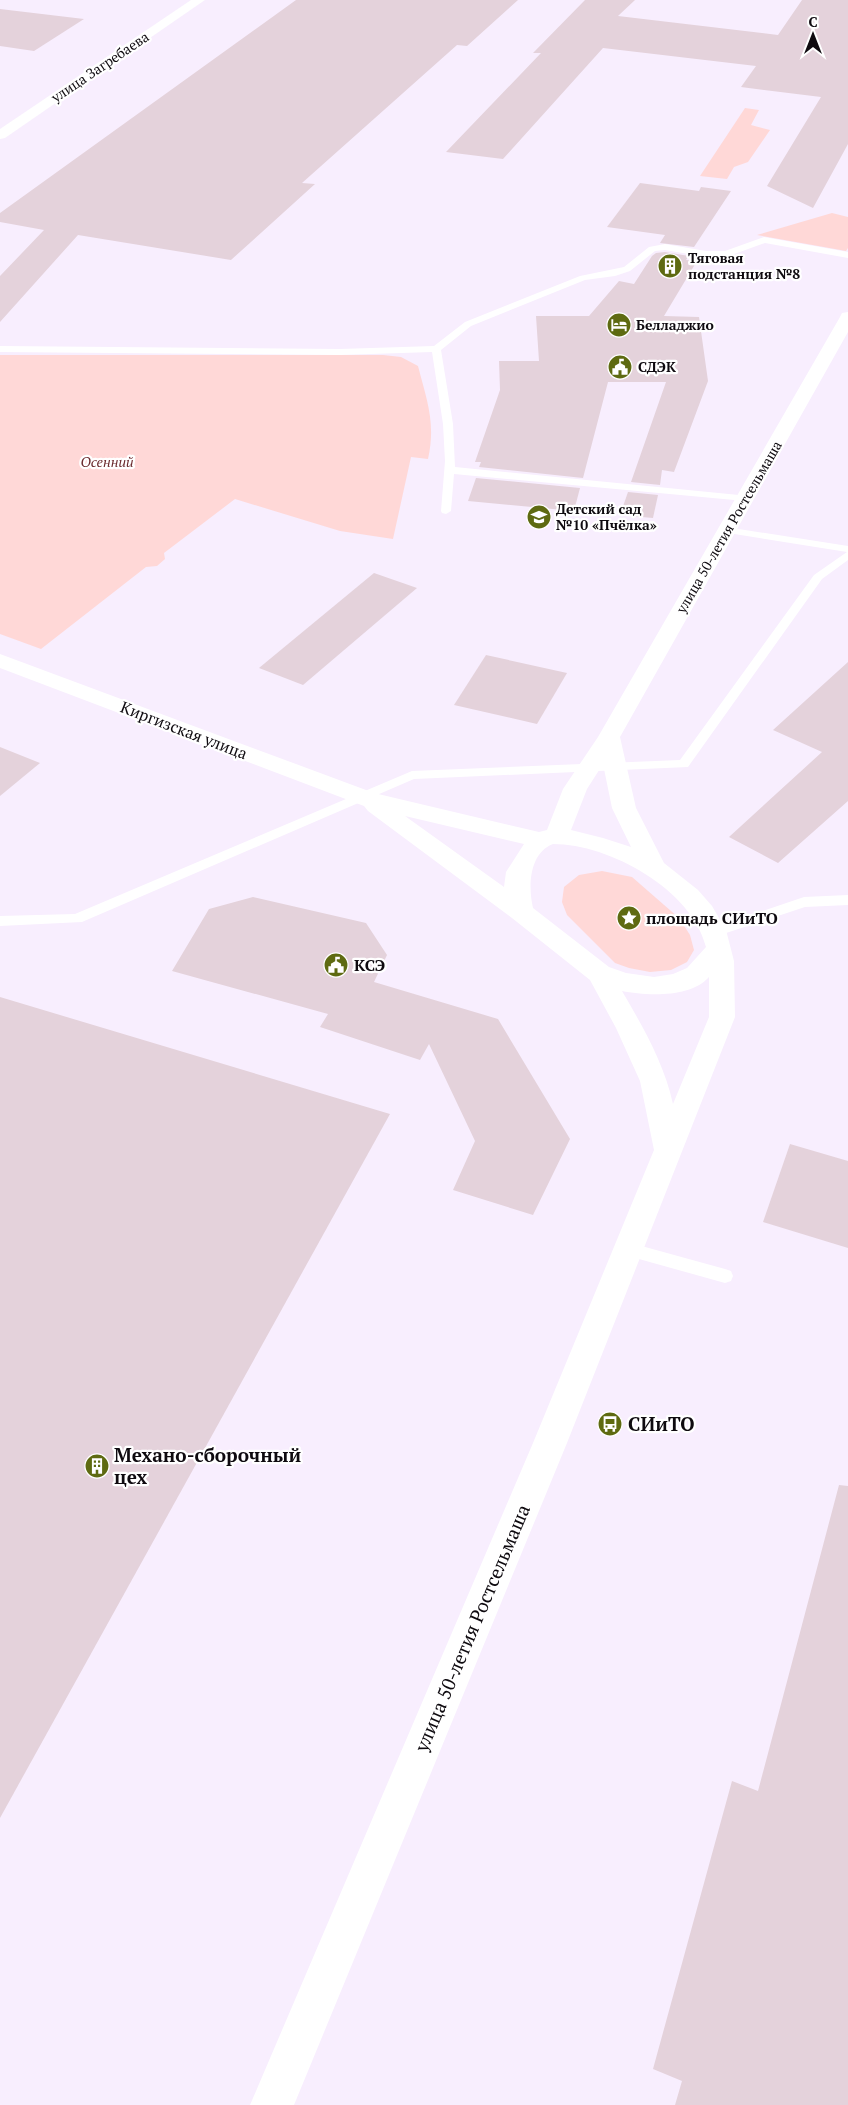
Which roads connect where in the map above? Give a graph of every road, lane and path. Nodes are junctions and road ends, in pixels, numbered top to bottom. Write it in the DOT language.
graph roads {
  1 [pos="199,0"];
  2 [pos="0,135"];
  3 [pos="848,254"];
  4 [pos="848,317"];
  5 [pos="0,349"];
  6 [pos="436,349"];
  7 [pos="449,470"];
  8 [pos="745,498"];
  9 [pos="446,511"];
  10 [pos="726,530"];
  11 [pos="848,549"];
  12 [pos="848,555"];
  13 [pos="0,660"];
  14 [pos="609,736"];
  15 [pos="367,799"];
  16 [pos="549,838"];
  17 [pos="653,867"];
  18 [pos="848,900"];
  19 [pos="521,912"];
  20 [pos="0,921"];
  21 [pos="716,941"];
  22 [pos="600,974"];
  23 [pos="668,1150"];
  24 [pos="627,1249"];
  25 [pos="724,1276"];
  26 [pos="272,2105"];
  1 -- 2 [label="main road, улица Загребаева"];
  3 -- 6 [label="lane"];
  4 -- 8 [label="main road, улица 50-летия Ростсельмаша"];
  5 -- 6 [label="lane"];
  6 -- 7 [label="lane"];
  7 -- 8 [label="lane"];
  7 -- 9 [label="lane"];
  8 -- 10 [label="main road, улица 50-летия Ростсельмаша"];
  10 -- 11 [label="lane"];
  10 -- 14 [label="main road, улица 50-летия Ростсельмаша"];
  12 -- 20 [label="lane"];
  13 -- 15 [label="main road, Киргизская улица"];
  14 -- 16 [label="main road, улица 50-летия Ростсельмаша"];
  14 -- 17 [label="main road"];
  15 -- 16 [label="main road"];
  15 -- 19 [label="main road"];
  16 -- 17 [label="main road"];
  16 -- 19 [label="main road"];
  17 -- 21 [label="main road"];
  18 -- 21 [label="lane"];
  19 -- 22 [label="main road"];
  21 -- 22 [label="main road"];
  21 -- 23 [label="main road, улица 50-летия Ростсельмаша"];
  22 -- 23 [label="main road"];
  23 -- 24 [label="main road, улица 50-летия Ростсельмаша"];
  24 -- 25 [label="lane"];
  24 -- 26 [label="main road, улица 50-летия Ростсельмаша"];
}
